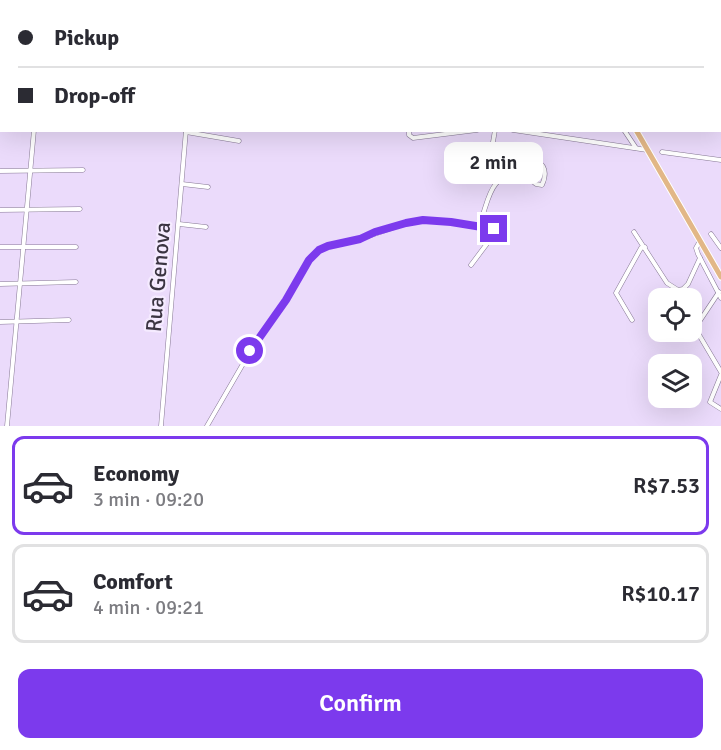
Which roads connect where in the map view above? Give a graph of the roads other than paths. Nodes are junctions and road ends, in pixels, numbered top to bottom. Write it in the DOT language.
graph roads {
  1 [pos="0,0"];
  2 [pos="0,5"];
  3 [pos="33,132"];
  4 [pos="186,132"];
  5 [pos="191,132"];
  6 [pos="409,132"];
  7 [pos="461,132"];
  8 [pos="495,132"];
  9 [pos="527,132"];
  10 [pos="625,132"];
  11 [pos="637,132"];
  12 [pos="239,141"];
  13 [pos="637,148"];
  14 [pos="492,150"];
  15 [pos="647,150"];
  16 [pos="662,152"];
  17 [pos="490,160"];
  18 [pos="721,160"];
  19 [pos="0,171"];
  20 [pos="30,171"];
  21 [pos="83,171"];
  22 [pos="182,184"];
  23 [pos="208,187"];
  24 [pos="80,209"];
  25 [pos="0,210"];
  26 [pos="26,210"];
  27 [pos="179,224"];
  28 [pos="478,225"];
  29 [pos="206,227"];
  30 [pos="634,232"];
  31 [pos="711,234"];
  32 [pos="700,241"];
  33 [pos="645,246"];
  34 [pos="0,247"];
  35 [pos="23,247"];
  36 [pos="76,247"];
  37 [pos="721,248"];
  38 [pos="700,258"];
  39 [pos="471,265"];
  40 [pos="719,268"];
  41 [pos="721,277"];
  42 [pos="76,282"];
  43 [pos="0,284"];
  44 [pos="19,284"];
  45 [pos="719,292"];
  46 [pos="721,298"];
  47 [pos="702,316"];
  48 [pos="69,320"];
  49 [pos="632,320"];
  50 [pos="17,321"];
  51 [pos="0,322"];
  52 [pos="701,342"];
  53 [pos="721,374"];
  54 [pos="721,408"];
  55 [pos="7,426"];
  56 [pos="161,426"];
  57 [pos="207,426"];
  1 -- 2 [label="street"];
  3 -- 20 [label="street"];
  4 -- 22 [label="street, Rua Genova"];
  5 -- 12 [label="street"];
  6 -- 7 [label="street"];
  8 -- 14 [label="street"];
  9 -- 13 [label="street"];
  10 -- 13 [label="street"];
  11 -- 15 [label="main road"];
  13 -- 15 [label="street"];
  14 -- 17 [label="street"];
  14 -- 28 [label="street"];
  15 -- 32 [label="main road"];
  16 -- 18 [label="street"];
  19 -- 20 [label="street"];
  20 -- 21 [label="street"];
  20 -- 26 [label="street"];
  22 -- 23 [label="street"];
  22 -- 27 [label="street, Rua Genova"];
  24 -- 26 [label="street"];
  25 -- 26 [label="street"];
  26 -- 35 [label="street"];
  27 -- 29 [label="street"];
  27 -- 56 [label="street, Rua Genova"];
  28 -- 39 [label="street"];
  28 -- 57 [label="street"];
  30 -- 33 [label="street"];
  31 -- 37 [label="street"];
  32 -- 38 [label="street"];
  32 -- 40 [label="main road"];
  33 -- 38 [label="street"];
  33 -- 49 [label="street"];
  34 -- 35 [label="street"];
  35 -- 36 [label="street"];
  35 -- 44 [label="street"];
  38 -- 45 [label="street"];
  40 -- 41 [label="main road"];
  42 -- 44 [label="street"];
  43 -- 44 [label="street"];
  44 -- 50 [label="street"];
  45 -- 46 [label="street"];
  45 -- 47 [label="street"];
  48 -- 50 [label="street"];
  50 -- 51 [label="street"];
  50 -- 55 [label="street"];
  52 -- 53 [label="street"];
  53 -- 54 [label="street"];
}
